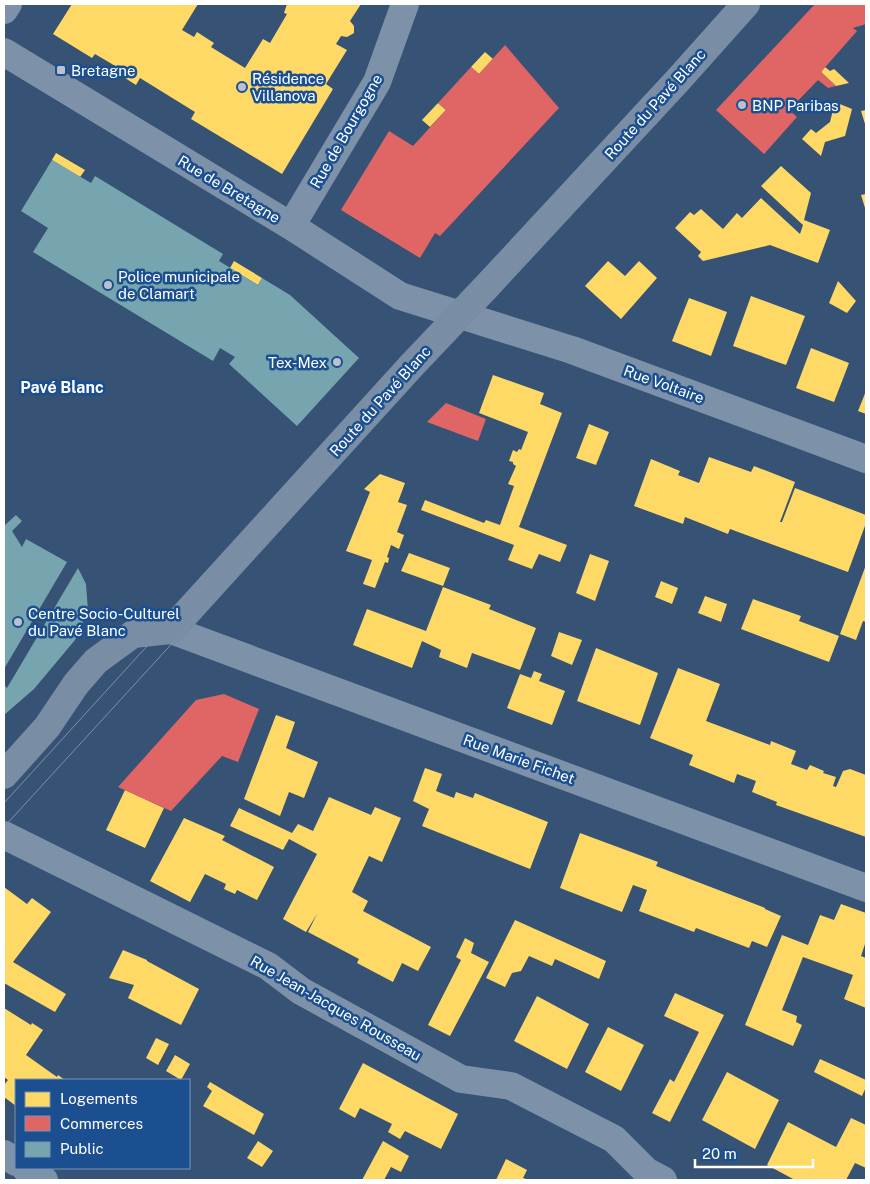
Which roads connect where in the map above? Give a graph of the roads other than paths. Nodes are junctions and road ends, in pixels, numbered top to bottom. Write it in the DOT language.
graph roads {
  1 [pos="8,4"];
  2 [pos="405,4"];
  3 [pos="746,4"];
  4 [pos="4,10"];
  5 [pos="4,52"];
  6 [pos="291,226"];
  7 [pos="459,314"];
  8 [pos="866,459"];
  9 [pos="171,630"];
  10 [pos="4,775"];
  11 [pos="4,835"];
  12 [pos="866,888"];
  13 [pos="4,1154"];
  14 [pos="15,1161"];
  15 [pos="27,1169"];
  16 [pos="44,1180"];
  17 [pos="663,1180"];
  1 -- 4 [label="street"];
  2 -- 6 [label="street, Rue de Bourgogne"];
  3 -- 7 [label="main road, Route du Pavé Blanc"];
  5 -- 6 [label="street, Rue de Bretagne"];
  6 -- 7 [label="street, Rue de Bretagne"];
  7 -- 8 [label="street, Rue Voltaire"];
  7 -- 9 [label="main road, Route du Pavé Blanc"];
  9 -- 10 [label="main road"];
  9 -- 12 [label="street, Rue Marie Fichet"];
  11 -- 17 [label="street, Rue Jean-Jacques Rousseau"];
  13 -- 14 [label="street"];
  15 -- 16 [label="street"];
}
